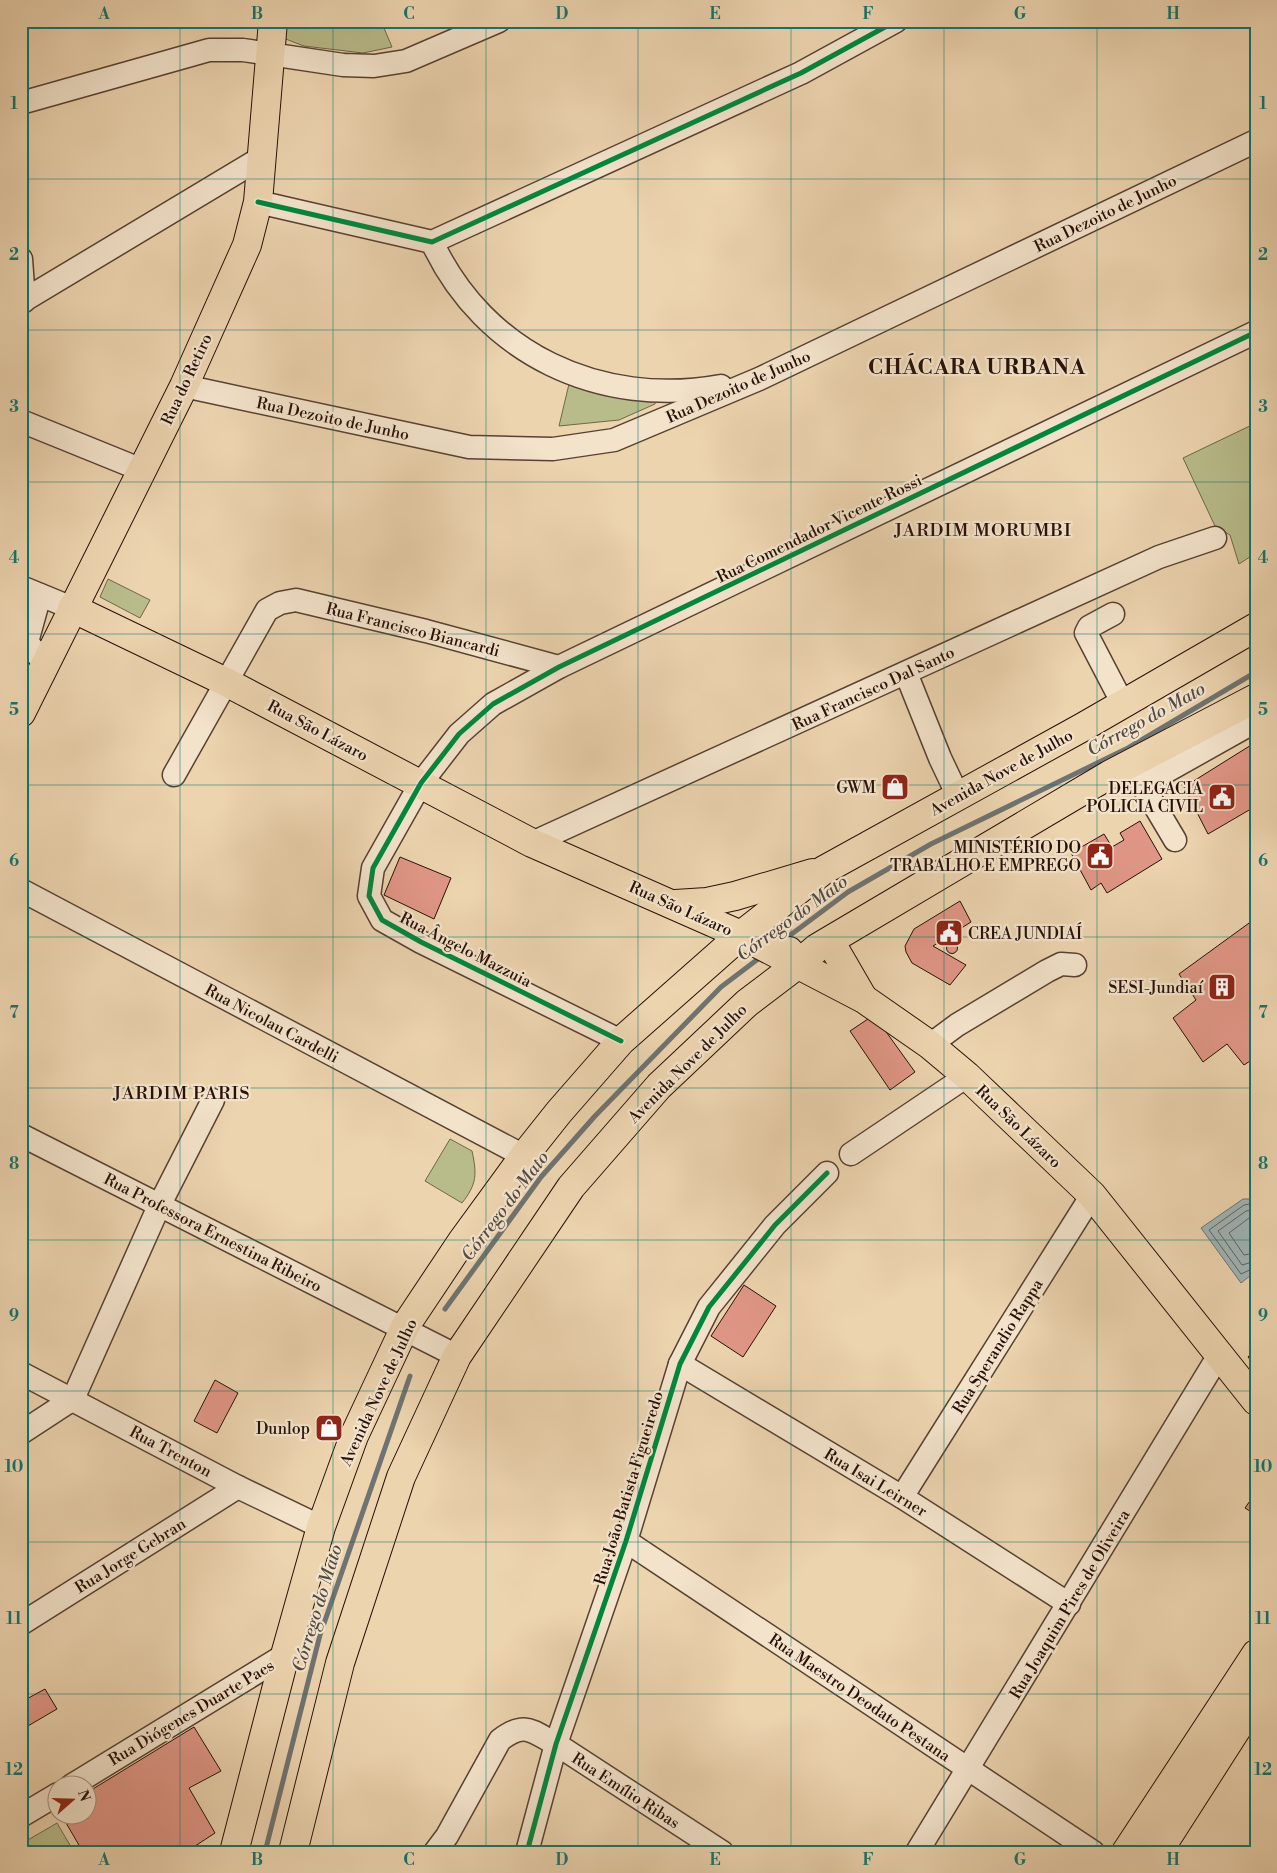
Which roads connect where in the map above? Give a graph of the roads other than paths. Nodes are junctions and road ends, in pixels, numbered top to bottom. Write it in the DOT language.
graph roads {
  1 [pos="273,21"];
  2 [pos="499,21"];
  3 [pos="896,21"];
  4 [pos="271,55"];
  5 [pos="21,103"];
  6 [pos="1256,141"];
  7 [pos="261,158"];
  8 [pos="258,202"];
  9 [pos="432,242"];
  10 [pos="21,259"];
  11 [pos="23,301"];
  12 [pos="1256,332"];
  13 [pos="759,379"];
  14 [pos="184,386"];
  15 [pos="21,421"];
  16 [pos="142,470"];
  17 [pos="1215,538"];
  18 [pos="31,591"];
  19 [pos="72,608"];
  20 [pos="1113,614"];
  21 [pos="1256,628"];
  22 [pos="45,664"];
  23 [pos="559,667"];
  24 [pos="906,673"];
  25 [pos="226,682"];
  26 [pos="1123,704"];
  27 [pos="21,713"];
  28 [pos="1251,717"];
  29 [pos="174,775"];
  30 [pos="1136,775"];
  31 [pos="421,784"];
  32 [pos="958,796"];
  33 [pos="1175,840"];
  34 [pos="532,843"];
  35 [pos="824,870"];
  36 [pos="21,890"];
  37 [pos="670,904"];
  38 [pos="754,935"];
  39 [pos="830,941"];
  40 [pos="792,959"];
  41 [pos="1075,965"];
  42 [pos="864,999"];
  43 [pos="622,1042"];
  44 [pos="930,1045"];
  45 [pos="967,1076"];
  46 [pos="213,1100"];
  47 [pos="21,1135"];
  48 [pos="850,1154"];
  49 [pos="524,1156"];
  50 [pos="827,1173"];
  51 [pos="1092,1195"];
  52 [pos="159,1206"];
  53 [pos="410,1332"];
  54 [pos="449,1352"];
  55 [pos="1219,1355"];
  56 [pos="680,1364"];
  57 [pos="21,1373"];
  58 [pos="73,1399"];
  59 [pos="1256,1401"];
  60 [pos="21,1433"];
  61 [pos="238,1487"];
  62 [pos="902,1496"];
  63 [pos="321,1527"];
  64 [pos="626,1541"];
  65 [pos="1069,1604"];
  66 [pos="21,1624"];
  67 [pos="1256,1654"];
  68 [pos="285,1655"];
  69 [pos="1256,1699"];
  70 [pos="556,1744"];
  71 [pos="968,1769"];
  72 [pos="87,1776"];
  73 [pos="48,1799"];
  74 [pos="22,1813"];
  75 [pos="234,1852"];
  76 [pos="292,1852"];
  77 [pos="435,1852"];
  78 [pos="527,1852"];
  79 [pos="722,1852"];
  80 [pos="917,1852"];
  81 [pos="1093,1852"];
  82 [pos="1126,1852"];
  83 [pos="1158,1852"];
  1 -- 4 [label="main road, Rua do Retiro"];
  2 -- 4 [label="street"];
  3 -- 9 [label="street"];
  4 -- 5 [label="street"];
  4 -- 7 [label="main road, Rua do Retiro"];
  6 -- 13 [label="street, Rua Dezoito de Junho"];
  7 -- 8 [label="main road, Rua do Retiro"];
  7 -- 11 [label="street"];
  8 -- 9 [label="street"];
  8 -- 14 [label="main road, Rua do Retiro"];
  9 -- 13 [label="street"];
  10 -- 11 [label="street"];
  12 -- 23 [label="street, Rua Comendador Vicente Rossi"];
  13 -- 14 [label="street, Rua Dezoito de Junho"];
  14 -- 16 [label="main road, Rua do Retiro"];
  15 -- 16 [label="street"];
  16 -- 19 [label="main road, Rua do Retiro"];
  17 -- 24 [label="street, Rua Francisco Dal Santo"];
  18 -- 19 [label="street"];
  18 -- 22 [label="street"];
  19 -- 22 [label="main road, Rua do Retiro"];
  19 -- 25 [label="main road, Rua São Lázaro"];
  20 -- 26 [label="street"];
  21 -- 26 [label="main road, Avenida Nove de Julho"];
  22 -- 27 [label="main road, Rua do Retiro"];
  23 -- 25 [label="street, Rua Francisco Biancardi"];
  23 -- 31 [label="street, Rua Comendador Vicente Rossi"];
  24 -- 32 [label="street"];
  24 -- 34 [label="street, Rua Francisco Dal Santo"];
  25 -- 29 [label="street"];
  25 -- 31 [label="main road, Rua São Lázaro"];
  26 -- 32 [label="main road, Avenida Nove de Julho"];
  28 -- 30 [label="main road, Avenida Nove de Julho"];
  30 -- 33 [label="street"];
  30 -- 39 [label="main road, Avenida Nove de Julho"];
  31 -- 34 [label="main road, Rua São Lázaro"];
  31 -- 43 [label="street, Rua Ângelo Mazzuia"];
  32 -- 35 [label="main road, Avenida Nove de Julho"];
  34 -- 37 [label="main road, Rua São Lázaro"];
  35 -- 37 [label="main road"];
  35 -- 38 [label="main road, Avenida Nove de Julho"];
  36 -- 49 [label="street, Rua Nicolau Cardelli"];
  37 -- 38 [label="main road, Rua São Lázaro"];
  38 -- 40 [label="main road, Rua São Lázaro"];
  38 -- 43 [label="main road, Avenida Nove de Julho"];
  39 -- 40 [label="main road, Avenida Nove de Julho"];
  39 -- 42 [label="main road"];
  40 -- 42 [label="main road, Rua São Lázaro"];
  40 -- 54 [label="main road, Avenida Nove de Julho"];
  41 -- 44 [label="street"];
  42 -- 44 [label="main road, Rua São Lázaro"];
  43 -- 49 [label="main road, Avenida Nove de Julho"];
  44 -- 45 [label="main road, Rua São Lázaro"];
  45 -- 48 [label="street"];
  45 -- 51 [label="main road, Rua São Lázaro"];
  46 -- 52 [label="street"];
  47 -- 52 [label="street, Rua Professora Ernestina Ribeiro"];
  49 -- 53 [label="main road, Avenida Nove de Julho"];
  50 -- 56 [label="street, Rua João Batista Figueiredo"];
  51 -- 55 [label="main road, Rua São Lázaro"];
  51 -- 62 [label="street, Rua Sperandio Rappa"];
  52 -- 53 [label="street, Rua Professora Ernestina Ribeiro"];
  52 -- 58 [label="street"];
  53 -- 54 [label="street, Rua Professora Ernestina Ribeiro"];
  53 -- 63 [label="main road, Avenida Nove de Julho"];
  54 -- 76 [label="main road, Avenida Nove de Julho"];
  55 -- 59 [label="main road, Rua São Lázaro"];
  55 -- 65 [label="street, Rua Joaquim Pires de Oliveira"];
  56 -- 62 [label="street, Rua Isai Leirner"];
  56 -- 64 [label="street, Rua João Batista Figueiredo"];
  57 -- 58 [label="street, Rua Trenton"];
  58 -- 60 [label="street"];
  58 -- 61 [label="street, Rua Trenton"];
  61 -- 63 [label="street, Rua Trenton"];
  61 -- 66 [label="street, Rua Jorge Gebran"];
  62 -- 65 [label="street, Rua Isai Leirner"];
  63 -- 68 [label="main road, Avenida Nove de Julho"];
  64 -- 70 [label="street, Rua João Batista Figueiredo"];
  64 -- 71 [label="street, Rua Maestro Deodato Pestana"];
  65 -- 71 [label="street, Rua Joaquim Pires de Oliveira"];
  67 -- 82 [label="main road"];
  68 -- 72 [label="street, Rua Diógenes Duarte Paes"];
  68 -- 75 [label="main road, Avenida Nove de Julho"];
  69 -- 83 [label="main road"];
  70 -- 77 [label="street, Rua Emílio Ribas"];
  70 -- 78 [label="street, Rua João Batista Figueiredo"];
  70 -- 79 [label="street, Rua Emílio Ribas"];
  71 -- 80 [label="street, Rua Joaquim Pires de Oliveira"];
  71 -- 81 [label="street, Rua Maestro Deodato Pestana"];
  73 -- 74 [label="street"];
}
